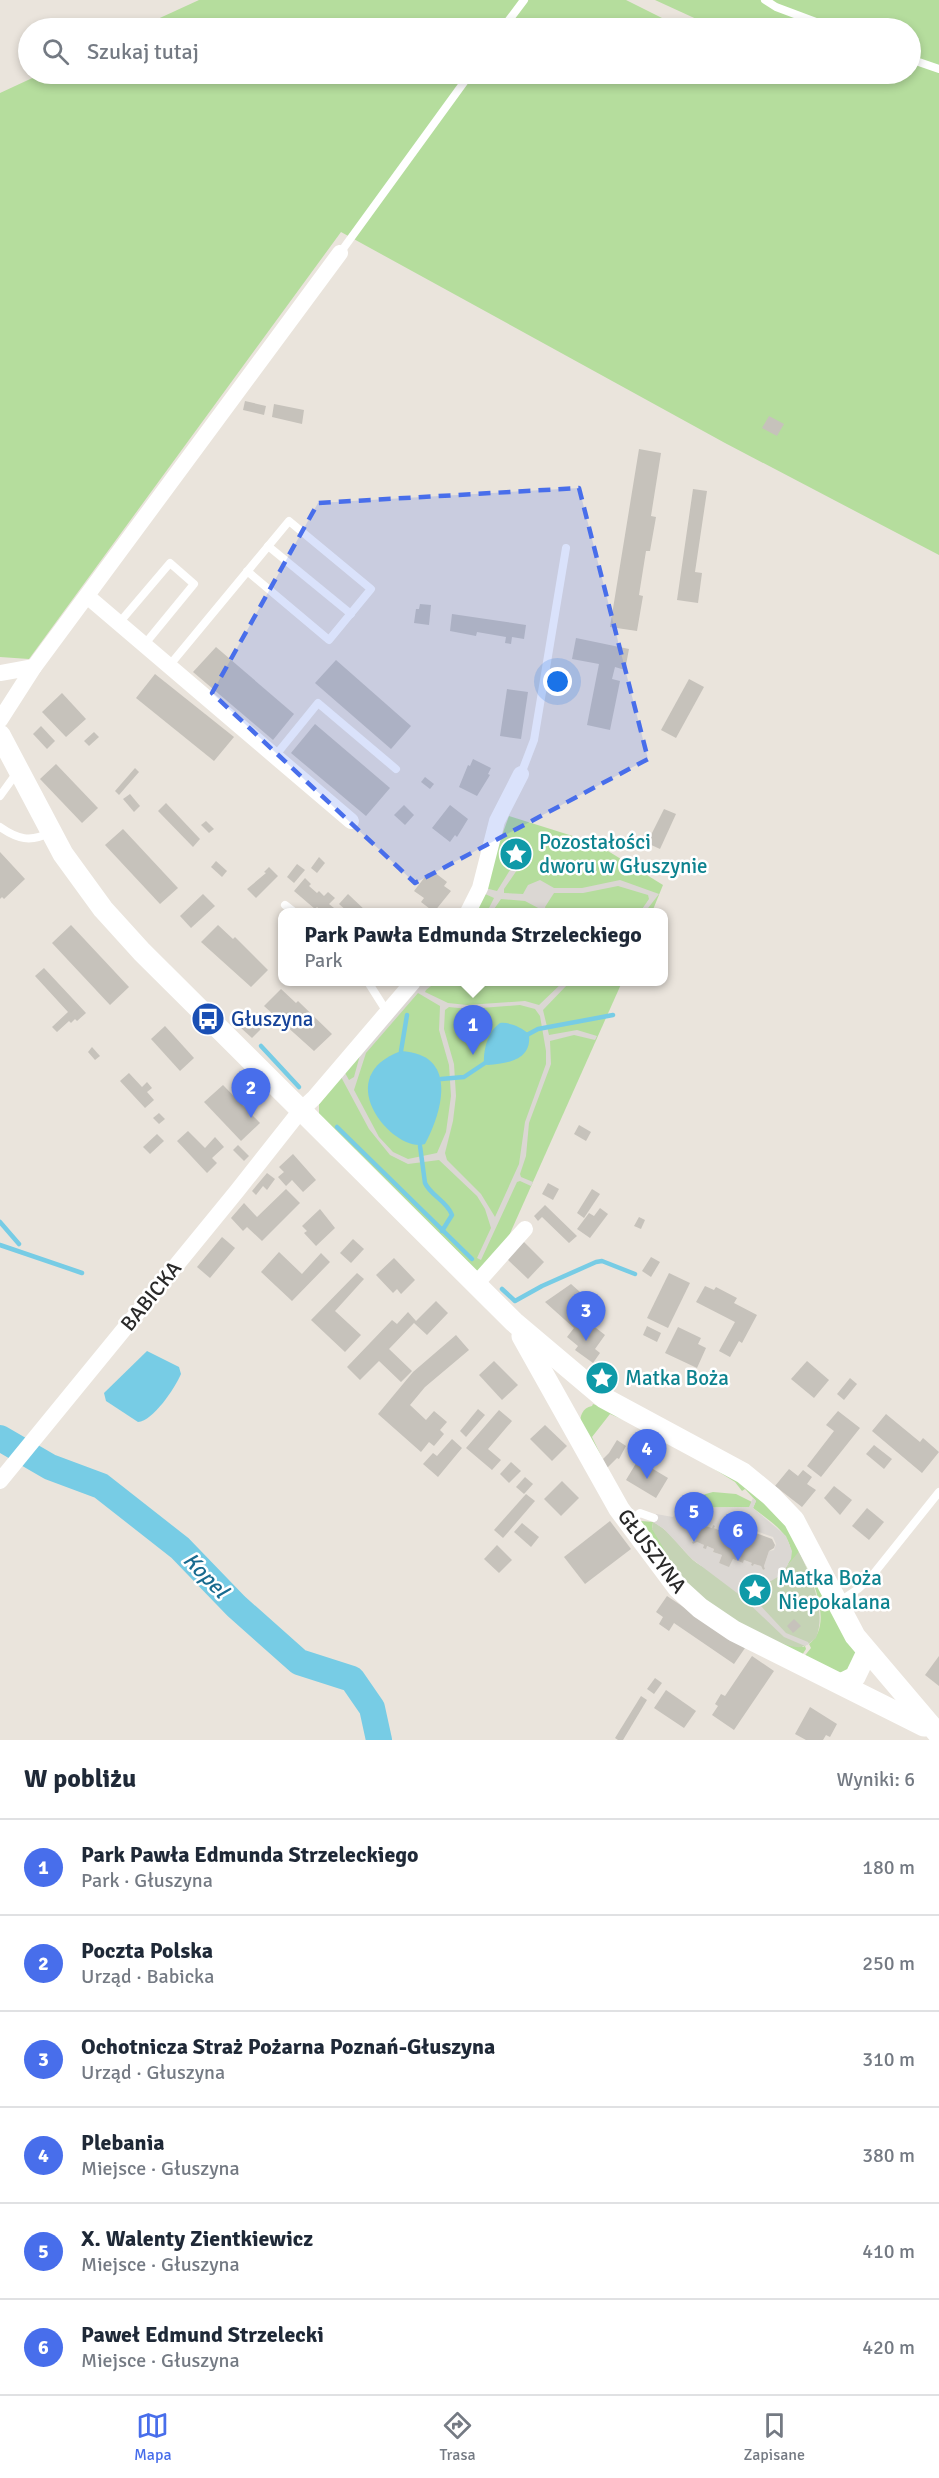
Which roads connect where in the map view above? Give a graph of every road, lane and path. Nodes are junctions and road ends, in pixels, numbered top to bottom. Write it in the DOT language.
graph roads {
  1 [pos="524,0"];
  2 [pos="765,0"];
  3 [pos="510,18"];
  4 [pos="805,18"];
  5 [pos="921,62"];
  6 [pos="939,69"];
  7 [pos="463,84"];
  8 [pos="340,253"];
  9 [pos="268,546"];
  10 [pos="566,548"];
  11 [pos="247,571"];
  12 [pos="87,596"];
  13 [pos="351,614"];
  14 [pos="119,623"];
  15 [pos="144,645"];
  16 [pos="169,666"];
  17 [pos="34,667"];
  18 [pos="0,673"];
  19 [pos="0,720"];
  20 [pos="0,735"];
  21 [pos="275,756"];
  22 [pos="396,769"];
  23 [pos="18,771"];
  24 [pos="522,774"];
  25 [pos="0,795"];
  26 [pos="351,820"];
  27 [pos="0,827"];
  28 [pos="50,832"];
  29 [pos="285,905"];
  30 [pos="289,908"];
  31 [pos="470,908"];
  32 [pos="371,986"];
  33 [pos="409,986"];
  34 [pos="387,1012"];
  35 [pos="301,1110"];
  36 [pos="525,1229"];
  37 [pos="476,1284"];
  38 [pos="514,1322"];
  39 [pos="600,1395"];
  40 [pos="569,1419"];
  41 [pos="0,1481"];
  42 [pos="939,1492"];
  43 [pos="654,1518"];
  44 [pos="628,1521"];
  45 [pos="836,1603"];
  46 [pos="867,1652"];
  47 [pos="841,1684"];
  48 [pos="937,1733"];
  1 -- 3 [label="lane"];
  2 -- 4 [label="lane"];
  5 -- 6 [label="lane"];
  7 -- 8 [label="lane"];
  8 -- 12 [label="street"];
  9 -- 11 [label="lane"];
  9 -- 13 [label="lane"];
  9 -- 13 [label="lane"];
  10 -- 24 [label="lane"];
  11 -- 13 [label="lane"];
  11 -- 16 [label="lane"];
  12 -- 14 [label="street"];
  12 -- 17 [label="street"];
  14 -- 15 [label="street"];
  14 -- 15 [label="lane"];
  15 -- 16 [label="street"];
  16 -- 21 [label="street"];
  17 -- 18 [label="street"];
  17 -- 19 [label="street"];
  20 -- 23 [label="street, GŁUSZYNA"];
  21 -- 22 [label="lane"];
  21 -- 26 [label="street"];
  23 -- 25 [label="lane"];
  23 -- 28 [label="street, GŁUSZYNA"];
  24 -- 31 [label="street"];
  27 -- 28 [label="lane"];
  28 -- 35 [label="street, GŁUSZYNA"];
  29 -- 30 [label="lane"];
  32 -- 34 [label="lane"];
  33 -- 34 [label="street"];
  34 -- 35 [label="street"];
  35 -- 37 [label="street, GŁUSZYNA"];
  35 -- 41 [label="street, BABICKA"];
  36 -- 37 [label="street"];
  37 -- 38 [label="street, GŁUSZYNA"];
  38 -- 39 [label="street, GŁUSZYNA"];
  38 -- 40 [label="street, GŁUSZYNA"];
  39 -- 40 [label="street"];
  39 -- 45 [label="street, GŁUSZYNA"];
  40 -- 44 [label="street, GŁUSZYNA"];
  42 -- 45 [label="lane"];
  43 -- 44 [label="lane"];
  44 -- 47 [label="street, GŁUSZYNA"];
  45 -- 46 [label="street, GŁUSZYNA"];
  46 -- 47 [label="street"];
  46 -- 48 [label="street, GŁUSZYNA"];
  47 -- 48 [label="street, GŁUSZYNA"];
}
